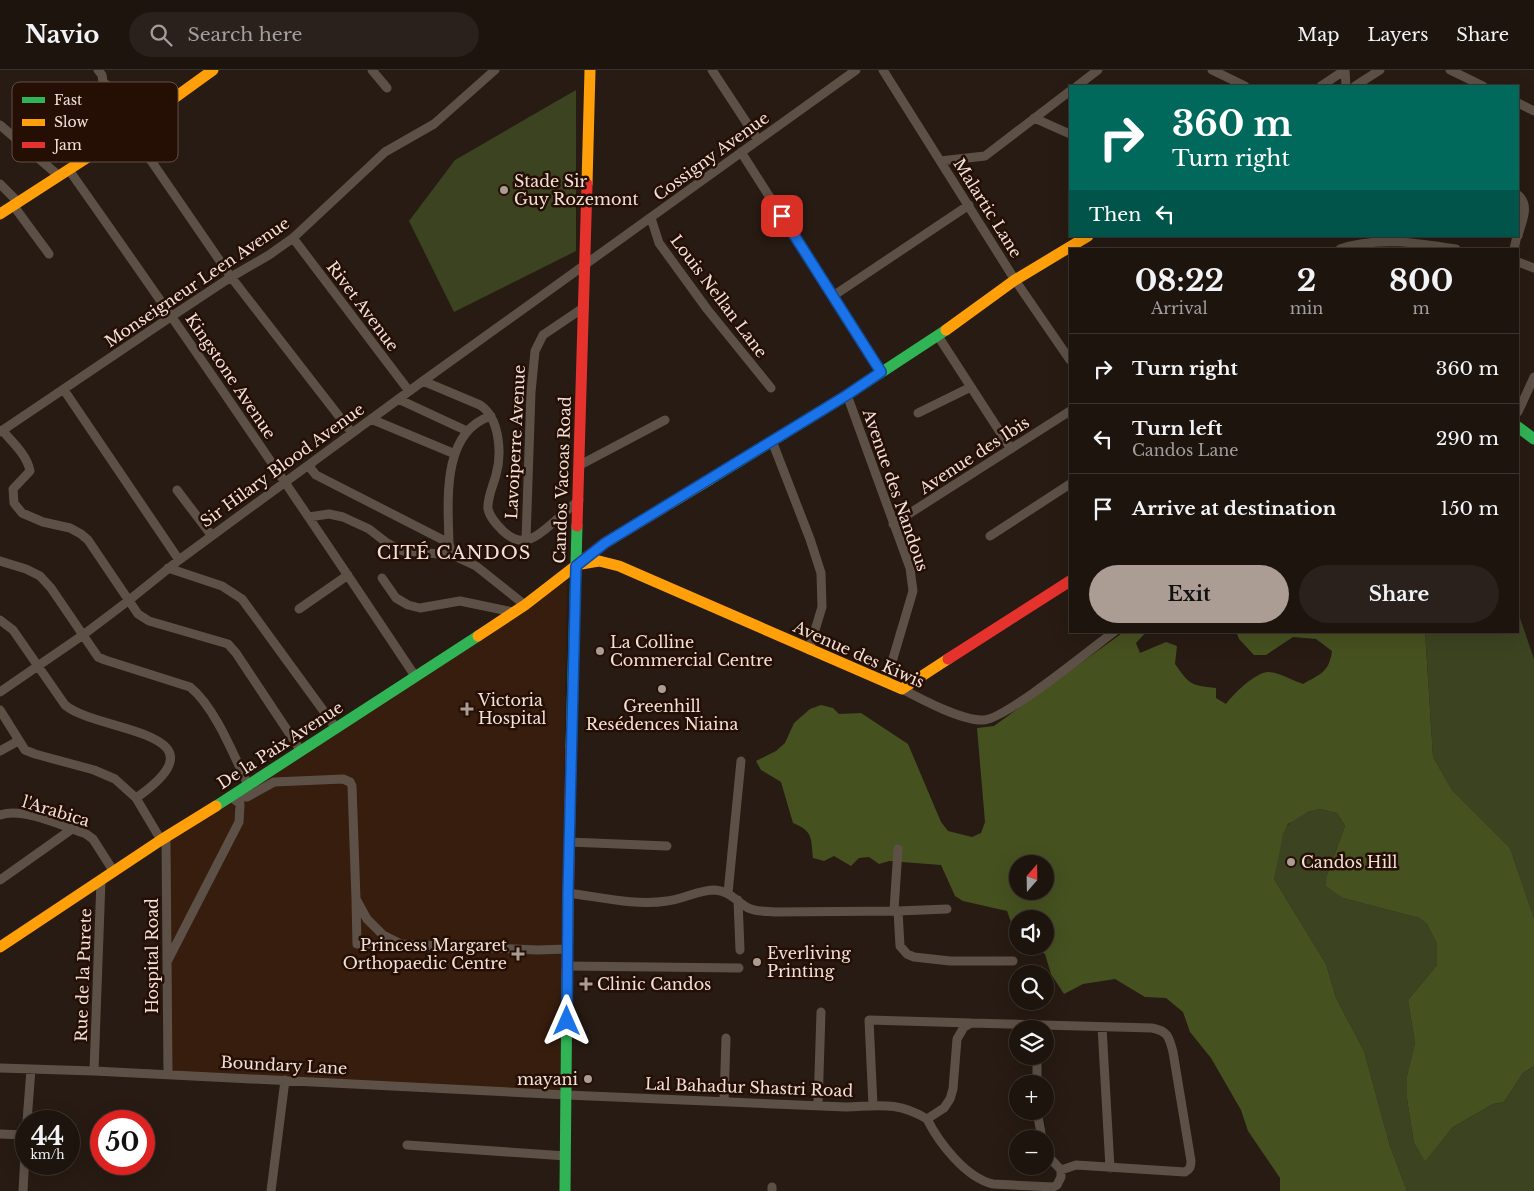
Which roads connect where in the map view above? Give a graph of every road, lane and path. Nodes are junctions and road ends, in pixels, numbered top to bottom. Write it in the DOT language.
graph roads {
  1 [pos="98,70"];
  2 [pos="213,70"];
  3 [pos="372,70"];
  4 [pos="495,70"];
  5 [pos="590,70"];
  6 [pos="712,70"];
  7 [pos="856,70"];
  8 [pos="883,70"];
  9 [pos="1098,70"];
  10 [pos="1212,70"];
  11 [pos="1345,70"];
  12 [pos="1380,70"];
  13 [pos="1450,70"];
  14 [pos="103,82"];
  15 [pos="1077,85"];
  16 [pos="1243,85"];
  17 [pos="1322,85"];
  18 [pos="1346,85"];
  19 [pos="1357,85"];
  20 [pos="1481,85"];
  21 [pos="387,88"];
  22 [pos="1069,92"];
  23 [pos="178,95"];
  24 [pos="1519,104"];
  25 [pos="1534,111"];
  26 [pos="1034,118"];
  27 [pos="0,125"];
  28 [pos="1069,134"];
  29 [pos="12,135"];
  30 [pos="758,140"];
  31 [pos="741,152"];
  32 [pos="940,161"];
  33 [pos="43,162"];
  34 [pos="81,162"];
  35 [pos="152,162"];
  36 [pos="69,170"];
  37 [pos="59,176"];
  38 [pos="0,184"];
  39 [pos="1519,196"];
  40 [pos="16,204"];
  41 [pos="969,206"];
  42 [pos="0,214"];
  43 [pos="651,218"];
  44 [pos="1519,230"];
  45 [pos="1086,237"];
  46 [pos="293,238"];
  47 [pos="1355,240"];
  48 [pos="1434,241"];
  49 [pos="1342,248"];
  50 [pos="1453,248"];
  51 [pos="49,254"];
  52 [pos="1519,262"];
  53 [pos="584,266"];
  54 [pos="1534,268"];
  55 [pos="231,277"];
  56 [pos="1016,280"];
  57 [pos="833,296"];
  58 [pos="583,308"];
  59 [pos="172,316"];
  60 [pos="938,336"];
  61 [pos="1069,359"];
  62 [pos="881,372"];
  63 [pos="1534,377"];
  64 [pos="423,381"];
  65 [pos="971,387"];
  66 [pos="771,388"];
  67 [pos="64,390"];
  68 [pos="409,391"];
  69 [pos="847,395"];
  70 [pos="398,399"];
  71 [pos="1519,410"];
  72 [pos="1069,412"];
  73 [pos="918,413"];
  74 [pos="491,416"];
  75 [pos="371,419"];
  76 [pos="666,420"];
  77 [pos="1519,427"];
  78 [pos="1,431"];
  79 [pos="467,431"];
  80 [pos="352,433"];
  81 [pos="1534,438"];
  82 [pos="772,441"];
  83 [pos="1010,449"];
  84 [pos="455,454"];
  85 [pos="311,463"];
  86 [pos="580,465"];
  87 [pos="285,482"];
  88 [pos="1069,485"];
  89 [pos="177,490"];
  90 [pos="579,500"];
  91 [pos="309,517"];
  92 [pos="893,524"];
  93 [pos="212,536"];
  94 [pos="990,536"];
  95 [pos="526,540"];
  96 [pos="449,543"];
  97 [pos="452,555"];
  98 [pos="0,560"];
  99 [pos="179,560"];
  100 [pos="576,566"];
  101 [pos="168,568"];
  102 [pos="348,575"];
  103 [pos="382,578"];
  104 [pos="1069,582"];
  105 [pos="128,601"];
  106 [pos="525,605"];
  107 [pos="299,609"];
  108 [pos="513,612"];
  109 [pos="0,620"];
  110 [pos="1112,633"];
  111 [pos="83,635"];
  112 [pos="809,650"];
  113 [pos="36,666"];
  114 [pos="415,676"];
  115 [pos="886,682"];
  116 [pos="902,689"];
  117 [pos="0,692"];
  118 [pos="0,710"];
  119 [pos="336,728"];
  120 [pos="18,741"];
  121 [pos="0,751"];
  122 [pos="301,751"];
  123 [pos="741,761"];
  124 [pos="248,785"];
  125 [pos="230,797"];
  126 [pos="136,798"];
  127 [pos="0,815"];
  128 [pos="72,829"];
  129 [pos="164,839"];
  130 [pos="569,842"];
  131 [pos="667,846"];
  132 [pos="898,849"];
  133 [pos="114,872"];
  134 [pos="0,880"];
  135 [pos="101,880"];
  136 [pos="568,892"];
  137 [pos="728,893"];
  138 [pos="356,899"];
  139 [pos="738,900"];
  140 [pos="947,909"];
  141 [pos="896,910"];
  142 [pos="400,944"];
  143 [pos="0,947"];
  144 [pos="568,949"];
  145 [pos="740,950"];
  146 [pos="1014,961"];
  147 [pos="166,964"];
  148 [pos="567,966"];
  149 [pos="739,968"];
  150 [pos="821,1012"];
  151 [pos="971,1023"];
  152 [pos="1009,1025"];
  153 [pos="1054,1027"];
  154 [pos="1102,1027"];
  155 [pos="726,1038"];
  156 [pos="0,1068"];
  157 [pos="30,1069"];
  158 [pos="94,1071"];
  159 [pos="168,1074"];
  160 [pos="285,1080"];
  161 [pos="567,1095"];
  162 [pos="724,1102"];
  163 [pos="818,1106"];
  164 [pos="873,1106"];
  165 [pos="28,1110"];
  166 [pos="927,1119"];
  167 [pos="0,1134"];
  168 [pos="15,1135"];
  169 [pos="407,1145"];
  170 [pos="566,1156"];
  171 [pos="1054,1162"];
  172 [pos="1110,1168"];
  173 [pos="1061,1170"];
  174 [pos="24,1175"];
  175 [pos="1011,1188"];
  176 [pos="23,1191"];
  177 [pos="271,1191"];
  178 [pos="565,1191"];
  1 -- 14 [label="street"];
  2 -- 23 [label="main road"];
  3 -- 21 [label="street"];
  4 -- 46 [label="street, Monseigneur Leen Avenue"];
  5 -- 53 [label="main road, Candos Vacoas Road"];
  6 -- 30 [label="street"];
  7 -- 30 [label="street, Cossigny Avenue"];
  8 -- 32 [label="street, Malartic Lane"];
  9 -- 15 [label="street"];
  10 -- 16 [label="street"];
  11 -- 17 [label="street"];
  11 -- 18 [label="street"];
  12 -- 19 [label="street"];
  13 -- 20 [label="street"];
  22 -- 26 [label="street"];
  24 -- 25 [label="street"];
  26 -- 28 [label="street"];
  26 -- 32 [label="street"];
  27 -- 29 [label="street"];
  30 -- 31 [label="street, Cossigny Avenue"];
  31 -- 43 [label="street, Cossigny Avenue"];
  31 -- 57 [label="street"];
  32 -- 41 [label="street, Malartic Lane"];
  33 -- 37 [label="street"];
  34 -- 36 [label="main road"];
  35 -- 55 [label="street"];
  36 -- 37 [label="main road"];
  36 -- 59 [label="street, Kingstone Avenue"];
  37 -- 40 [label="main road"];
  38 -- 40 [label="street"];
  39 -- 44 [label="street"];
  40 -- 42 [label="main road"];
  40 -- 51 [label="street"];
  41 -- 56 [label="street, Malartic Lane"];
  41 -- 57 [label="street"];
  43 -- 53 [label="street, Cossigny Avenue"];
  43 -- 66 [label="street, Louis Nellan Lane"];
  45 -- 56 [label="main road, De la Paix Avenue"];
  46 -- 55 [label="street, Monseigneur Leen Avenue"];
  46 -- 68 [label="street, Rivet Avenue"];
  47 -- 48 [label="street"];
  47 -- 49 [label="street"];
  48 -- 50 [label="street"];
  52 -- 54 [label="street"];
  53 -- 58 [label="main road, Candos Vacoas Road"];
  53 -- 64 [label="street, Sir Hilary Blood Avenue"];
  55 -- 59 [label="street, Monseigneur Leen Avenue"];
  55 -- 80 [label="street"];
  56 -- 60 [label="main road, De la Paix Avenue"];
  56 -- 61 [label="street, Malartic Lane"];
  57 -- 62 [label="street"];
  58 -- 86 [label="main road, Candos Vacoas Road"];
  58 -- 95 [label="street, Lavoiperre Avenue"];
  59 -- 67 [label="street, Monseigneur Leen Avenue"];
  59 -- 87 [label="street, Kingstone Avenue"];
  60 -- 62 [label="main road, De la Paix Avenue"];
  60 -- 65 [label="street"];
  62 -- 69 [label="main road, De la Paix Avenue"];
  63 -- 71 [label="street"];
  64 -- 68 [label="street, Sir Hilary Blood Avenue"];
  64 -- 74 [label="street"];
  65 -- 73 [label="street"];
  65 -- 83 [label="street"];
  67 -- 78 [label="street, Monseigneur Leen Avenue"];
  67 -- 99 [label="street"];
  68 -- 70 [label="street, Sir Hilary Blood Avenue"];
  69 -- 82 [label="main road, De la Paix Avenue"];
  69 -- 92 [label="street, Avenue des Nandous"];
  70 -- 75 [label="street, Sir Hilary Blood Avenue"];
  70 -- 79 [label="street"];
  72 -- 83 [label="street, Avenue des Ibis"];
  74 -- 79 [label="street"];
  74 -- 95 [label="street"];
  75 -- 80 [label="street, Sir Hilary Blood Avenue"];
  75 -- 84 [label="street"];
  76 -- 86 [label="street"];
  77 -- 81 [label="main road"];
  78 -- 105 [label="street"];
  79 -- 84 [label="street"];
  80 -- 85 [label="street, Sir Hilary Blood Avenue"];
  82 -- 100 [label="main road, De la Paix Avenue"];
  82 -- 112 [label="street"];
  83 -- 92 [label="street, Avenue des Ibis"];
  84 -- 96 [label="street"];
  85 -- 87 [label="street, Sir Hilary Blood Avenue"];
  85 -- 96 [label="street"];
  86 -- 90 [label="main road, Candos Vacoas Road"];
  87 -- 91 [label="street, Kingstone Avenue"];
  87 -- 93 [label="street, Sir Hilary Blood Avenue"];
  88 -- 94 [label="street"];
  89 -- 93 [label="street"];
  90 -- 95 [label="street"];
  90 -- 100 [label="main road, Candos Vacoas Road"];
  91 -- 97 [label="street"];
  91 -- 102 [label="street, Kingstone Avenue"];
  92 -- 115 [label="street, Avenue des Nandous"];
  93 -- 99 [label="street, Sir Hilary Blood Avenue"];
  96 -- 97 [label="street"];
  97 -- 106 [label="street"];
  98 -- 111 [label="street"];
  99 -- 101 [label="street, Sir Hilary Blood Avenue"];
  100 -- 106 [label="main road, De la Paix Avenue"];
  100 -- 112 [label="main road, Avenue des Kiwis"];
  100 -- 130 [label="main road, Candos Vacoas Road"];
  101 -- 105 [label="street, Sir Hilary Blood Avenue"];
  101 -- 119 [label="street"];
  102 -- 107 [label="street"];
  102 -- 114 [label="street, Kingstone Avenue"];
  103 -- 108 [label="street"];
  104 -- 116 [label="main road"];
  105 -- 111 [label="street, Sir Hilary Blood Avenue"];
  105 -- 122 [label="street"];
  106 -- 108 [label="main road, De la Paix Avenue"];
  108 -- 114 [label="main road, De la Paix Avenue"];
  109 -- 113 [label="street"];
  110 -- 116 [label="street, Avenue des Kiwis"];
  111 -- 113 [label="street, Sir Hilary Blood Avenue"];
  111 -- 124 [label="street"];
  112 -- 115 [label="main road, Avenue des Kiwis"];
  113 -- 117 [label="street, Sir Hilary Blood Avenue"];
  113 -- 126 [label="street"];
  114 -- 119 [label="main road, De la Paix Avenue"];
  115 -- 116 [label="main road, Avenue des Kiwis"];
  118 -- 120 [label="street"];
  119 -- 122 [label="main road, De la Paix Avenue"];
  120 -- 121 [label="street"];
  120 -- 126 [label="street"];
  122 -- 124 [label="main road, De la Paix Avenue"];
  123 -- 137 [label="street"];
  124 -- 125 [label="main road, De la Paix Avenue"];
  125 -- 129 [label="main road, De la Paix Avenue"];
  125 -- 138 [label="street"];
  125 -- 147 [label="street"];
  126 -- 129 [label="street"];
  127 -- 128 [label="street, l'Arabica"];
  128 -- 133 [label="street, l'Arabica"];
  128 -- 134 [label="street"];
  129 -- 133 [label="main road, De la Paix Avenue"];
  129 -- 147 [label="street, Hospital Road"];
  130 -- 131 [label="street"];
  130 -- 136 [label="main road, Candos Vacoas Road"];
  132 -- 141 [label="street"];
  133 -- 135 [label="main road, De la Paix Avenue"];
  135 -- 143 [label="main road, De la Paix Avenue"];
  135 -- 158 [label="street, Rue de la Purete"];
  136 -- 137 [label="street"];
  136 -- 144 [label="main road, Candos Vacoas Road"];
  137 -- 139 [label="street"];
  138 -- 142 [label="street"];
  138 -- 142 [label="street"];
  139 -- 141 [label="street"];
  139 -- 145 [label="street"];
  140 -- 141 [label="street"];
  141 -- 146 [label="street"];
  142 -- 144 [label="street"];
  144 -- 148 [label="main road, Candos Vacoas Road"];
  147 -- 159 [label="street, Hospital Road"];
  148 -- 149 [label="street"];
  148 -- 161 [label="main road, Candos Vacoas Road"];
  150 -- 163 [label="street"];
  151 -- 152 [label="street"];
  151 -- 164 [label="street"];
  151 -- 166 [label="street"];
  153 -- 154 [label="street"];
  154 -- 172 [label="street"];
  154 -- 172 [label="street"];
  155 -- 162 [label="street"];
  156 -- 157 [label="street, Boundary Lane"];
  157 -- 158 [label="street, Boundary Lane"];
  157 -- 165 [label="street"];
  158 -- 159 [label="street, Boundary Lane"];
  159 -- 160 [label="street, Boundary Lane"];
  160 -- 161 [label="street, Boundary Lane"];
  160 -- 177 [label="street"];
  161 -- 162 [label="street, Lal Bahadur Shastri Road"];
  161 -- 170 [label="main road, Candos Vacoas Road"];
  162 -- 163 [label="street, Lal Bahadur Shastri Road"];
  163 -- 164 [label="street, Lal Bahadur Shastri Road"];
  164 -- 166 [label="street, Lal Bahadur Shastri Road"];
  166 -- 175 [label="street"];
  167 -- 168 [label="street"];
  169 -- 170 [label="street"];
  170 -- 178 [label="main road, Candos Vacoas Road"];
  171 -- 173 [label="street"];
  172 -- 173 [label="street"];
  173 -- 175 [label="street"];
  174 -- 176 [label="street"];
}
